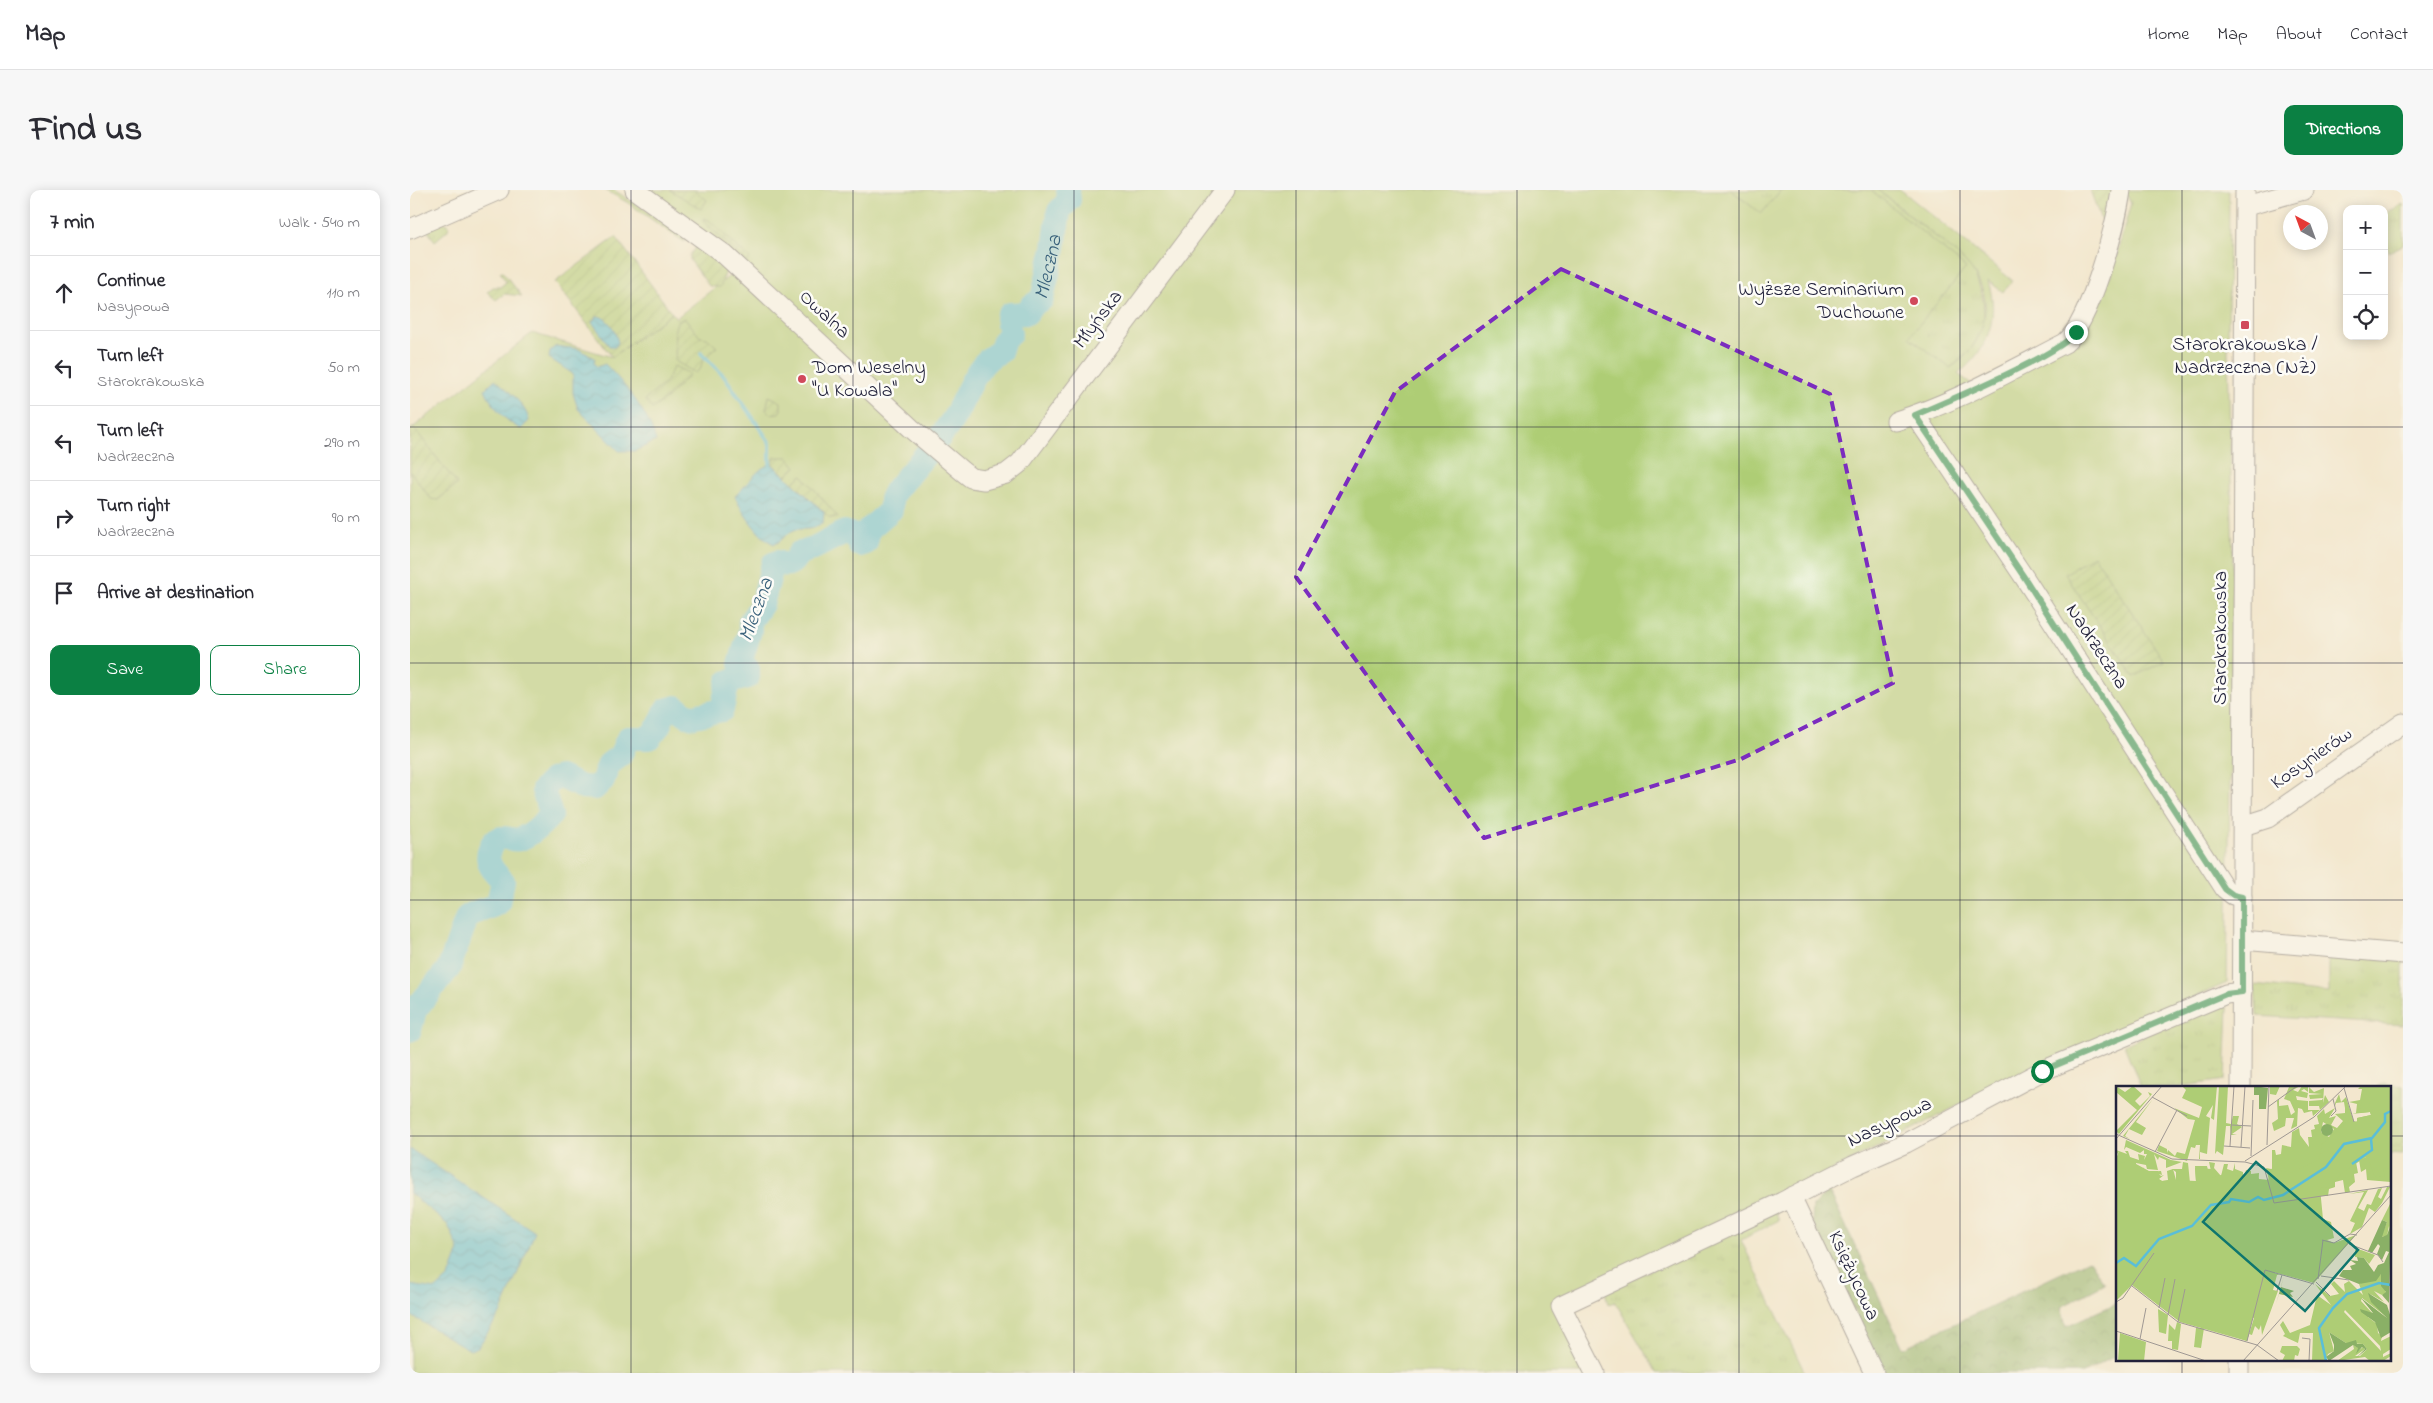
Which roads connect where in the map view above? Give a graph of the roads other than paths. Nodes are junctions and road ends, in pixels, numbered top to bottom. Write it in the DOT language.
graph roads {
  1 [pos="499,190"];
  2 [pos="635,190"];
  3 [pos="1225,190"];
  4 [pos="2121,190"];
  5 [pos="2304,190"];
  6 [pos="2245,198"];
  7 [pos="410,229"];
  8 [pos="1915,415"];
  9 [pos="1896,421"];
  10 [pos="1006,474"];
  11 [pos="2403,723"];
  12 [pos="2243,826"];
  13 [pos="2242,897"];
  14 [pos="2242,940"];
  15 [pos="2403,954"];
  16 [pos="2242,992"];
  17 [pos="2241,1086"];
  18 [pos="1792,1197"];
  19 [pos="2239,1360"];
  20 [pos="1595,1373"];
  21 [pos="1874,1373"];
  22 [pos="2239,1373"];
  1 -- 7 [label="street"];
  2 -- 10 [label="street, Owalna"];
  3 -- 10 [label="street, Młyńska"];
  4 -- 8 [label="street"];
  5 -- 6 [label="street"];
  6 -- 12 [label="street, Starokrakowska"];
  8 -- 9 [label="street"];
  8 -- 13 [label="street, Nadrzeczna"];
  11 -- 12 [label="street, Kosynierów"];
  12 -- 13 [label="street, Starokrakowska"];
  13 -- 14 [label="street, Starokrakowska"];
  14 -- 15 [label="street"];
  14 -- 16 [label="street, Starokrakowska"];
  16 -- 17 [label="street, Starokrakowska"];
  16 -- 18 [label="street, Nasypowa"];
  18 -- 20 [label="street, Nasypowa"];
  18 -- 21 [label="street, Księżycowa"];
  19 -- 22 [label="street"];
}
